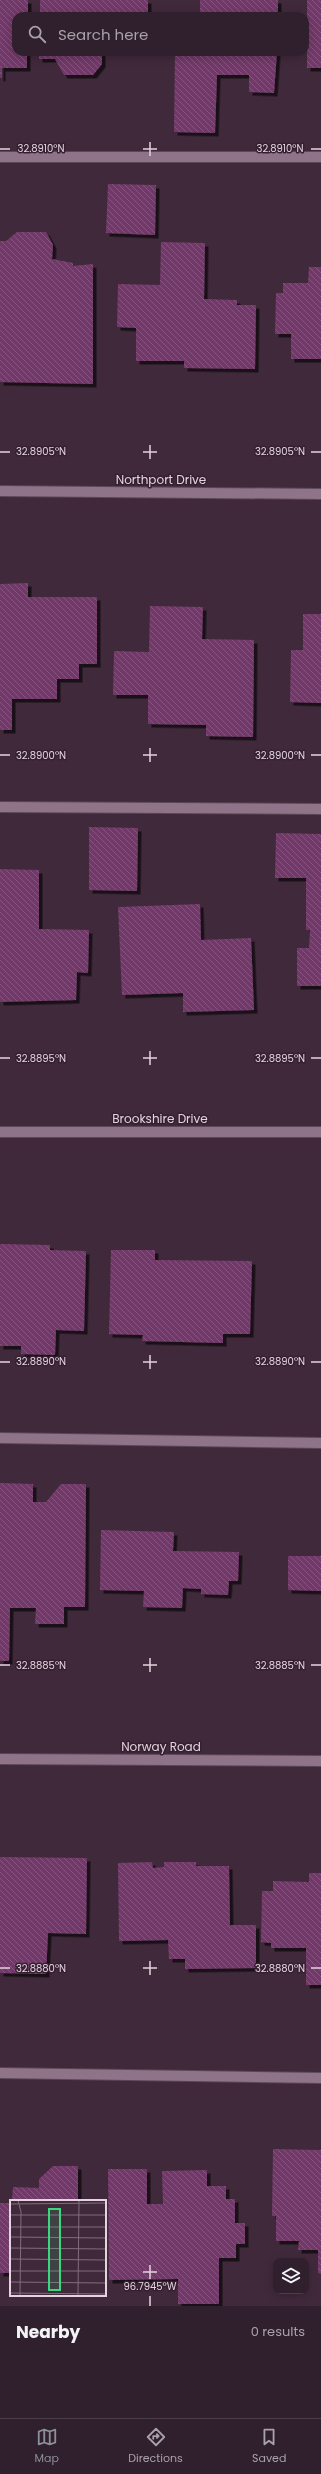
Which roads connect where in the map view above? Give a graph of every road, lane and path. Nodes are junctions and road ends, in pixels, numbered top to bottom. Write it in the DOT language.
graph roads {
  1 [pos="0,157"];
  2 [pos="321,157"];
  3 [pos="0,492"];
  4 [pos="321,494"];
  5 [pos="0,807"];
  6 [pos="321,809"];
  7 [pos="0,1132"];
  8 [pos="321,1132"];
  9 [pos="0,1438"];
  10 [pos="321,1443"];
  11 [pos="0,1759"];
  12 [pos="321,1761"];
  13 [pos="0,2073"];
  14 [pos="321,2078"];
  1 -- 2 [label="street"];
  3 -- 4 [label="street, Northport Drive"];
  5 -- 6 [label="street"];
  7 -- 8 [label="street, Brookshire Drive"];
  9 -- 10 [label="street"];
  11 -- 12 [label="street, Norway Road"];
  13 -- 14 [label="street"];
}
